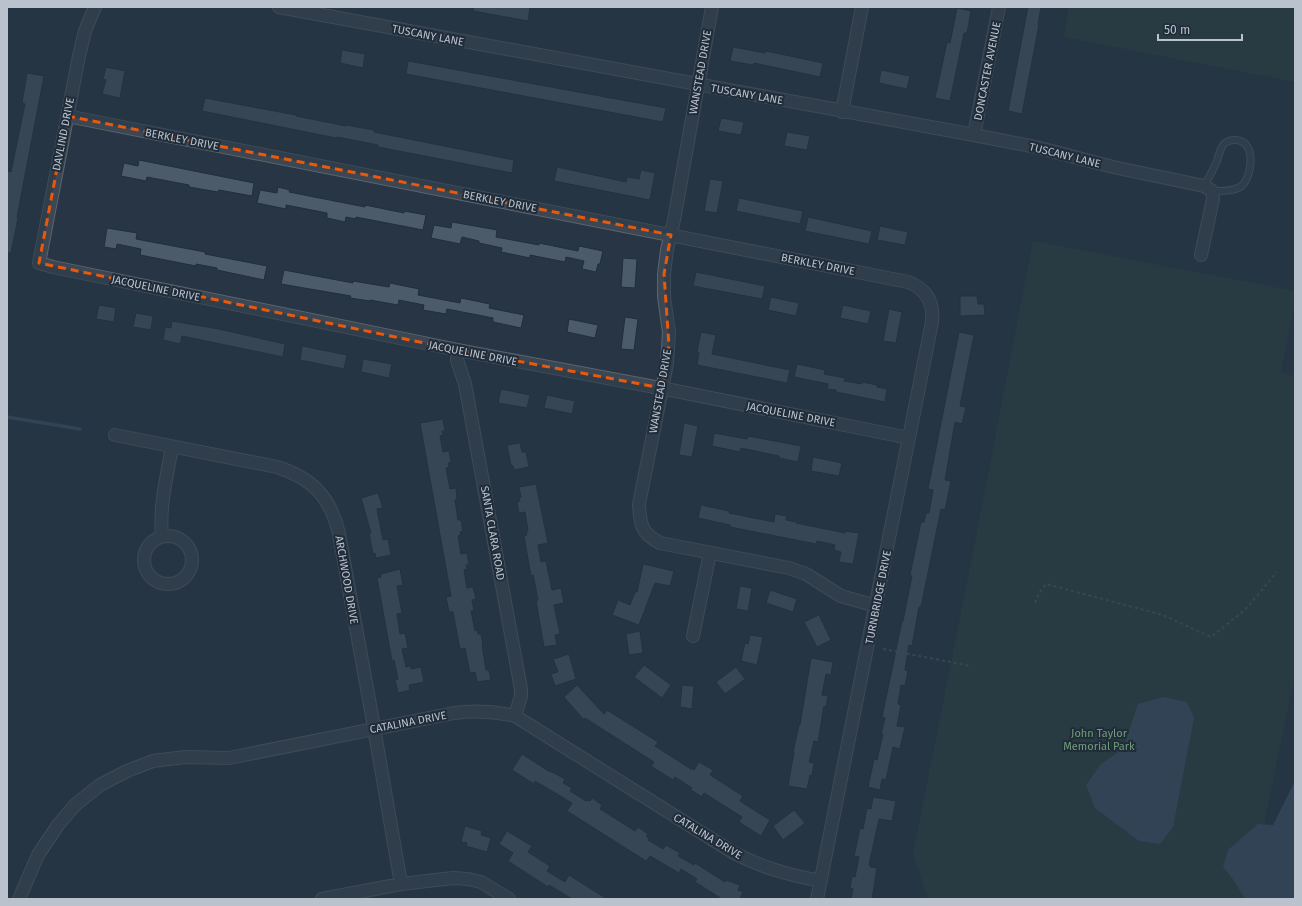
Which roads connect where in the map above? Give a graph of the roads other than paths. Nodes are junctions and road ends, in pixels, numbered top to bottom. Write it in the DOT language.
graph roads {
  1 [pos="95,7"];
  2 [pos="279,7"];
  3 [pos="712,7"];
  4 [pos="862,7"];
  5 [pos="999,7"];
  6 [pos="698,85"];
  7 [pos="842,112"];
  8 [pos="67,116"];
  9 [pos="974,135"];
  10 [pos="1208,189"];
  11 [pos="671,235"];
  12 [pos="1201,255"];
  13 [pos="39,263"];
  14 [pos="928,296"];
  15 [pos="458,350"];
  16 [pos="662,388"];
  17 [pos="115,435"];
  18 [pos="909,438"];
  19 [pos="172,446"];
  20 [pos="162,536"];
  21 [pos="710,552"];
  22 [pos="876,606"];
  23 [pos="693,636"];
  24 [pos="515,716"];
  25 [pos="374,729"];
  26 [pos="821,881"];
  27 [pos="401,884"];
  28 [pos="19,899"];
  29 [pos="322,899"];
  30 [pos="509,899"];
  31 [pos="817,899"];
  1 -- 8 [label="street, DAVLIND DRIVE"];
  2 -- 6 [label="street, TUSCANY LANE"];
  3 -- 6 [label="street, WANSTEAD DRIVE"];
  4 -- 7 [label="street"];
  5 -- 9 [label="street, DONCASTER AVENUE"];
  6 -- 7 [label="street, TUSCANY LANE"];
  6 -- 11 [label="street, WANSTEAD DRIVE"];
  7 -- 9 [label="street, TUSCANY LANE"];
  8 -- 11 [label="street, BERKLEY DRIVE"];
  8 -- 13 [label="street, DAVLIND DRIVE"];
  9 -- 10 [label="street, TUSCANY LANE"];
  10 -- 10 [label="lane"];
  10 -- 12 [label="street"];
  11 -- 14 [label="street, BERKLEY DRIVE"];
  11 -- 16 [label="street, WANSTEAD DRIVE"];
  13 -- 15 [label="street, JACQUELINE DRIVE"];
  14 -- 18 [label="street, TURNBRIDGE DRIVE"];
  15 -- 16 [label="street, JACQUELINE DRIVE"];
  15 -- 24 [label="street, SANTA CLARA ROAD"];
  16 -- 18 [label="street, JACQUELINE DRIVE"];
  16 -- 21 [label="street, WANSTEAD DRIVE"];
  17 -- 19 [label="street, ARCHWOOD DRIVE"];
  18 -- 22 [label="street, TURNBRIDGE DRIVE"];
  19 -- 20 [label="street"];
  19 -- 25 [label="street, ARCHWOOD DRIVE"];
  20 -- 20 [label="street"];
  21 -- 22 [label="street, WANSTEAD DRIVE"];
  21 -- 23 [label="street"];
  22 -- 26 [label="street, TURNBRIDGE DRIVE"];
  24 -- 25 [label="street, CATALINA DRIVE"];
  24 -- 26 [label="street, CATALINA DRIVE"];
  25 -- 27 [label="street, ARCHWOOD DRIVE"];
  25 -- 28 [label="street, CATALINA DRIVE"];
  26 -- 31 [label="street, TURNBRIDGE DRIVE"];
  27 -- 29 [label="street"];
  27 -- 30 [label="street"];
}
